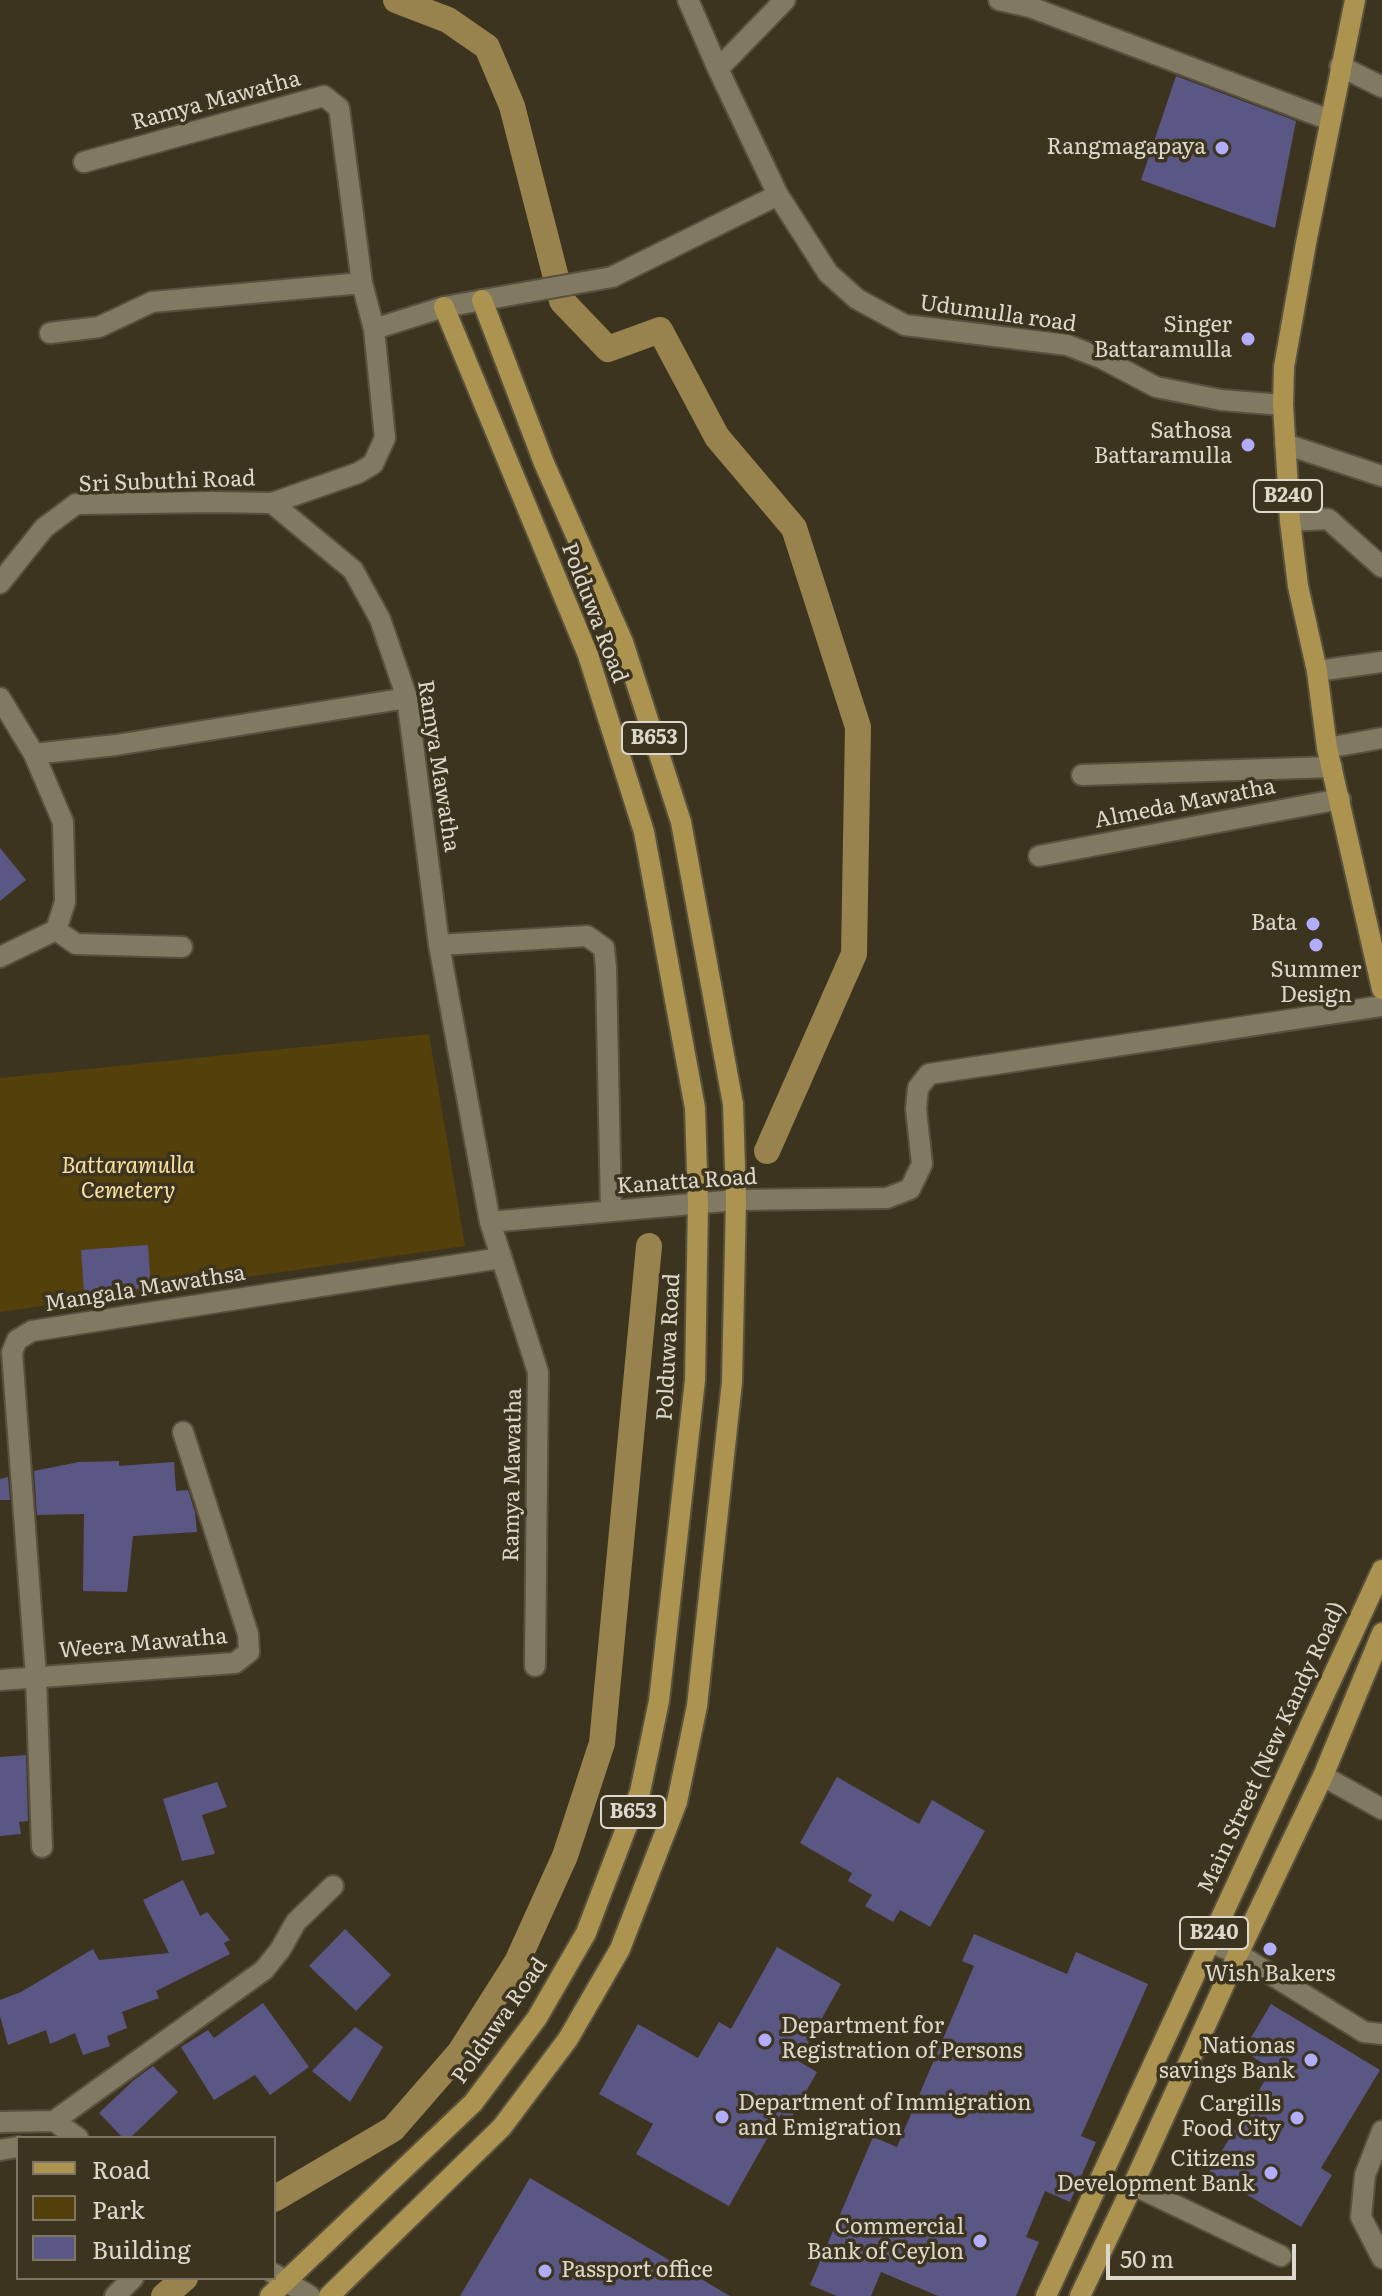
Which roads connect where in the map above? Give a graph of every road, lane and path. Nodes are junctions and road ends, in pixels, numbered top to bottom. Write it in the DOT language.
graph roads {
  1 [pos="688,0"];
  2 [pos="785,0"];
  3 [pos="999,0"];
  4 [pos="1355,0"];
  5 [pos="1340,66"];
  6 [pos="718,69"];
  7 [pos="1382,87"];
  8 [pos="1330,120"];
  9 [pos="84,162"];
  10 [pos="778,195"];
  11 [pos="362,283"];
  12 [pos="482,300"];
  13 [pos="444,307"];
  14 [pos="374,329"];
  15 [pos="50,333"];
  16 [pos="1283,405"];
  17 [pos="1285,444"];
  18 [pos="1382,476"];
  19 [pos="272,503"];
  20 [pos="1290,521"];
  21 [pos="1382,567"];
  22 [pos="0,583"];
  23 [pos="1382,662"];
  24 [pos="1317,671"];
  25 [pos="0,698"];
  26 [pos="407,698"];
  27 [pos="1382,738"];
  28 [pos="34,754"];
  29 [pos="1330,758"];
  30 [pos="1082,775"];
  31 [pos="1340,799"];
  32 [pos="1039,856"];
  33 [pos="1373,914"];
  34 [pos="56,930"];
  35 [pos="439,945"];
  36 [pos="182,947"];
  37 [pos="0,957"];
  38 [pos="1382,989"];
  39 [pos="1382,1006"];
  40 [pos="736,1200"];
  41 [pos="698,1203"];
  42 [pos="611,1211"];
  43 [pos="490,1222"];
  44 [pos="501,1258"];
  45 [pos="183,1432"];
  46 [pos="1382,1570"];
  47 [pos="1382,1633"];
  48 [pos="535,1666"];
  49 [pos="36,1677"];
  50 [pos="0,1680"];
  51 [pos="1323,1776"];
  52 [pos="1382,1809"];
  53 [pos="42,1847"];
  54 [pos="333,1886"];
  55 [pos="1210,1942"];
  56 [pos="1238,1954"];
  57 [pos="1382,2034"];
  58 [pos="0,2122"];
  59 [pos="1382,2131"];
  60 [pos="68,2133"];
  61 [pos="1133,2185"];
  62 [pos="1281,2256"];
  63 [pos="1382,2258"];
  64 [pos="280,2278"];
  65 [pos="131,2280"];
  66 [pos="115,2296"];
  67 [pos="270,2296"];
  68 [pos="310,2296"];
  69 [pos="329,2296"];
  70 [pos="1046,2296"];
  71 [pos="1080,2296"];
  1 -- 6 [label="street, Udumulla road"];
  2 -- 6 [label="street"];
  3 -- 8 [label="street"];
  4 -- 5 [label="main road, B240"];
  5 -- 7 [label="street"];
  5 -- 8 [label="main road, B240"];
  6 -- 10 [label="street, Udumulla road"];
  8 -- 16 [label="main road, B240"];
  9 -- 11 [label="street, Ramya Mawatha"];
  10 -- 12 [label="street"];
  10 -- 16 [label="street, Udumulla road"];
  11 -- 14 [label="street, Ramya Mawatha"];
  11 -- 15 [label="street"];
  12 -- 13 [label="street"];
  12 -- 40 [label="main road, Polduwa Road / B653"];
  13 -- 14 [label="street"];
  13 -- 41 [label="main road, Polduwa Road / B653"];
  14 -- 19 [label="street, Ramya Mawatha"];
  16 -- 17 [label="main road, B240"];
  17 -- 18 [label="street"];
  17 -- 20 [label="main road, B240"];
  19 -- 22 [label="street, Sri Subuthi Road"];
  19 -- 26 [label="street, Ramya Mawatha"];
  20 -- 21 [label="street"];
  20 -- 24 [label="main road, B240"];
  23 -- 24 [label="street"];
  24 -- 29 [label="main road, B240"];
  25 -- 28 [label="street"];
  26 -- 28 [label="street"];
  26 -- 35 [label="street, Ramya Mawatha"];
  27 -- 29 [label="street"];
  28 -- 34 [label="street"];
  29 -- 30 [label="street"];
  29 -- 31 [label="main road, B240"];
  31 -- 32 [label="street, Almeda Mawatha"];
  31 -- 33 [label="main road, B240"];
  33 -- 38 [label="main road, B240"];
  34 -- 36 [label="street"];
  34 -- 37 [label="street"];
  35 -- 42 [label="street"];
  35 -- 43 [label="street, Ramya Mawatha"];
  39 -- 40 [label="street, Kanatta Road"];
  40 -- 41 [label="street, Kanatta Road"];
  40 -- 69 [label="main road, Polduwa Road / B653"];
  41 -- 42 [label="street, Kanatta Road"];
  41 -- 64 [label="main road, Polduwa Road / B653"];
  42 -- 43 [label="street, Kanatta Road"];
  43 -- 44 [label="street, Ramya Mawatha"];
  44 -- 48 [label="street, Ramya Mawatha"];
  44 -- 49 [label="street, Mangala Mawathsa"];
  45 -- 49 [label="street, Weera Mawatha"];
  46 -- 55 [label="main road, Main Street (New Kandy Road) / B240"];
  47 -- 51 [label="main road, B240"];
  49 -- 50 [label="street, Weera Mawatha"];
  49 -- 53 [label="street, Mangala Mawathsa"];
  51 -- 52 [label="street"];
  51 -- 56 [label="main road, B240"];
  54 -- 60 [label="street"];
  55 -- 56 [label="street"];
  55 -- 70 [label="main road, Main Street (New Kandy Road) / B240"];
  56 -- 57 [label="street"];
  56 -- 61 [label="main road, B240"];
  58 -- 60 [label="street"];
  59 -- 63 [label="street"];
  61 -- 62 [label="street"];
  61 -- 71 [label="main road, B240"];
  64 -- 67 [label="main road, Polduwa Road / B653"];
  64 -- 68 [label="street"];
  65 -- 66 [label="street"];
}
